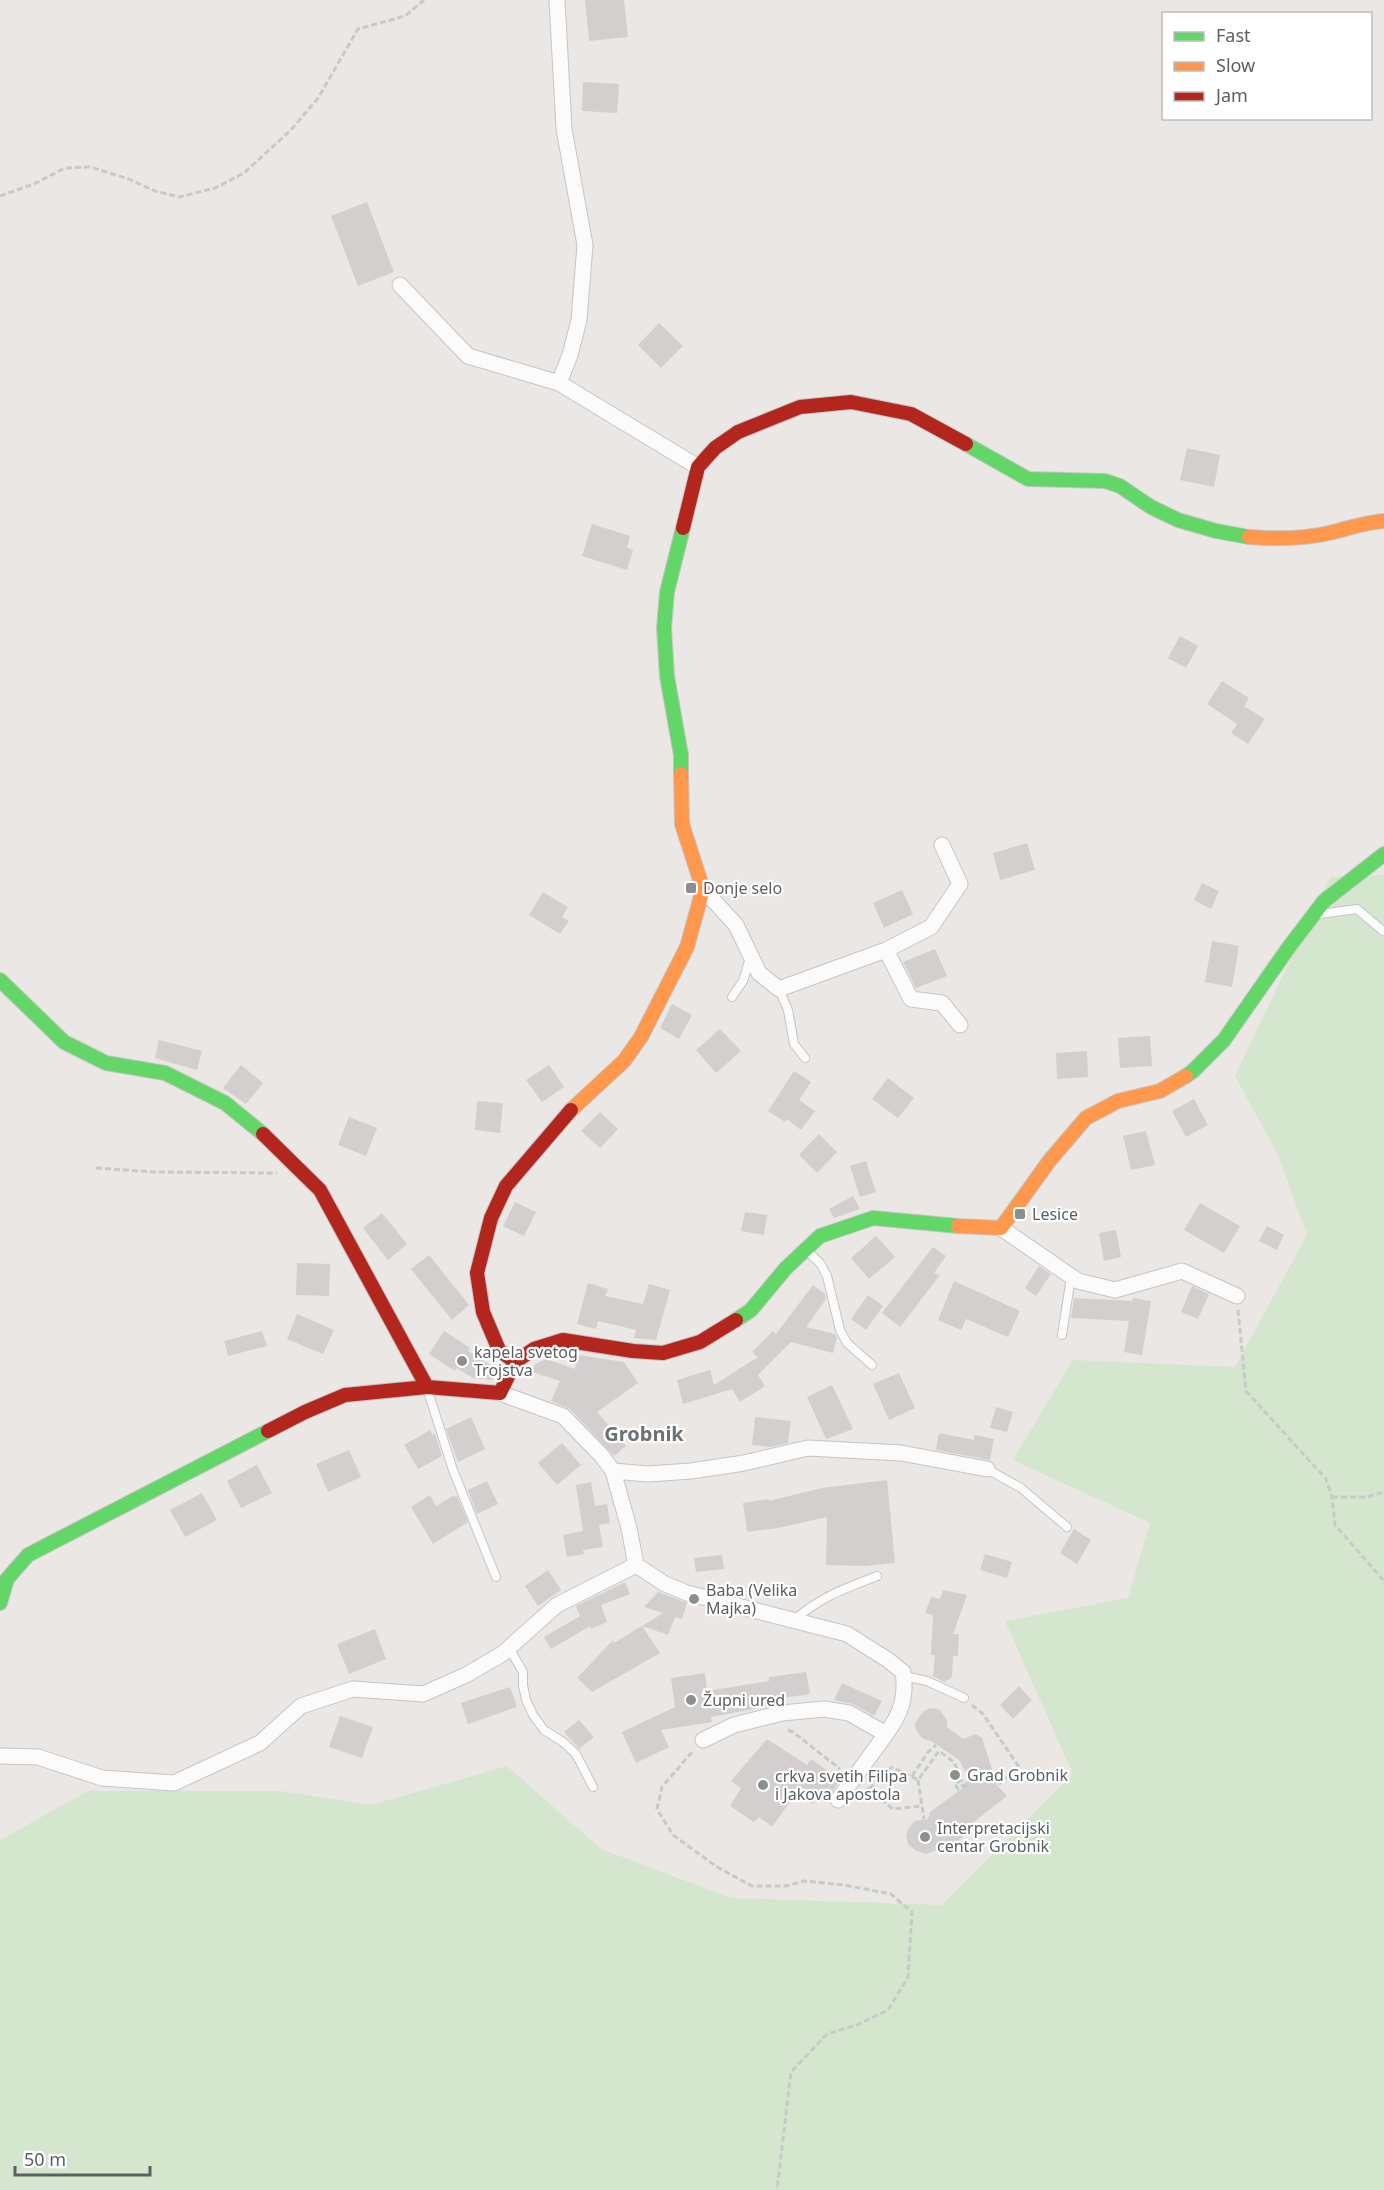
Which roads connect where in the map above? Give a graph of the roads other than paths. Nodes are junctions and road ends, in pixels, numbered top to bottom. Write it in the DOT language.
graph roads {
  1 [pos="557,0"];
  2 [pos="400,285"];
  3 [pos="559,382"];
  4 [pos="698,467"];
  5 [pos="1384,521"];
  6 [pos="942,845"];
  7 [pos="1384,854"];
  8 [pos="703,889"];
  9 [pos="1314,915"];
  10 [pos="1383,931"];
  11 [pos="886,950"];
  12 [pos="751,956"];
  13 [pos="0,980"];
  14 [pos="779,988"];
  15 [pos="732,997"];
  16 [pos="960,1025"];
  17 [pos="805,1058"];
  18 [pos="1001,1228"];
  19 [pos="805,1250"];
  20 [pos="1071,1277"];
  21 [pos="1237,1296"];
  22 [pos="1062,1335"];
  23 [pos="515,1362"];
  24 [pos="873,1365"];
  25 [pos="427,1387"];
  26 [pos="500,1393"];
  27 [pos="987,1469"];
  28 [pos="613,1471"];
  29 [pos="1067,1527"];
  30 [pos="636,1565"];
  31 [pos="877,1576"];
  32 [pos="496,1577"];
  33 [pos="0,1603"];
  34 [pos="793,1621"];
  35 [pos="509,1648"];
  36 [pos="904,1676"];
  37 [pos="964,1698"];
  38 [pos="886,1734"];
  39 [pos="703,1740"];
  40 [pos="0,1756"];
  41 [pos="593,1787"];
  42 [pos="838,1800"];
  1 -- 3 [label="street"];
  2 -- 3 [label="street"];
  3 -- 4 [label="street"];
  4 -- 5 [label="street"];
  4 -- 8 [label="street"];
  6 -- 11 [label="street"];
  7 -- 9 [label="street"];
  8 -- 12 [label="street"];
  8 -- 23 [label="street"];
  9 -- 10 [label="lane"];
  9 -- 18 [label="street"];
  11 -- 14 [label="street"];
  11 -- 16 [label="street"];
  12 -- 14 [label="street"];
  12 -- 15 [label="lane"];
  13 -- 25 [label="street"];
  14 -- 17 [label="lane"];
  18 -- 19 [label="street"];
  18 -- 20 [label="street"];
  19 -- 23 [label="street"];
  19 -- 24 [label="lane"];
  20 -- 21 [label="street"];
  20 -- 22 [label="lane"];
  23 -- 26 [label="street"];
  25 -- 26 [label="street"];
  25 -- 32 [label="lane"];
  25 -- 33 [label="street"];
  26 -- 28 [label="street"];
  27 -- 28 [label="street"];
  27 -- 29 [label="lane"];
  28 -- 30 [label="street"];
  30 -- 34 [label="street"];
  30 -- 35 [label="street"];
  31 -- 34 [label="lane"];
  34 -- 36 [label="street"];
  35 -- 40 [label="street"];
  35 -- 41 [label="lane"];
  36 -- 37 [label="lane"];
  36 -- 38 [label="street"];
  38 -- 39 [label="street"];
  38 -- 42 [label="street"];
}
